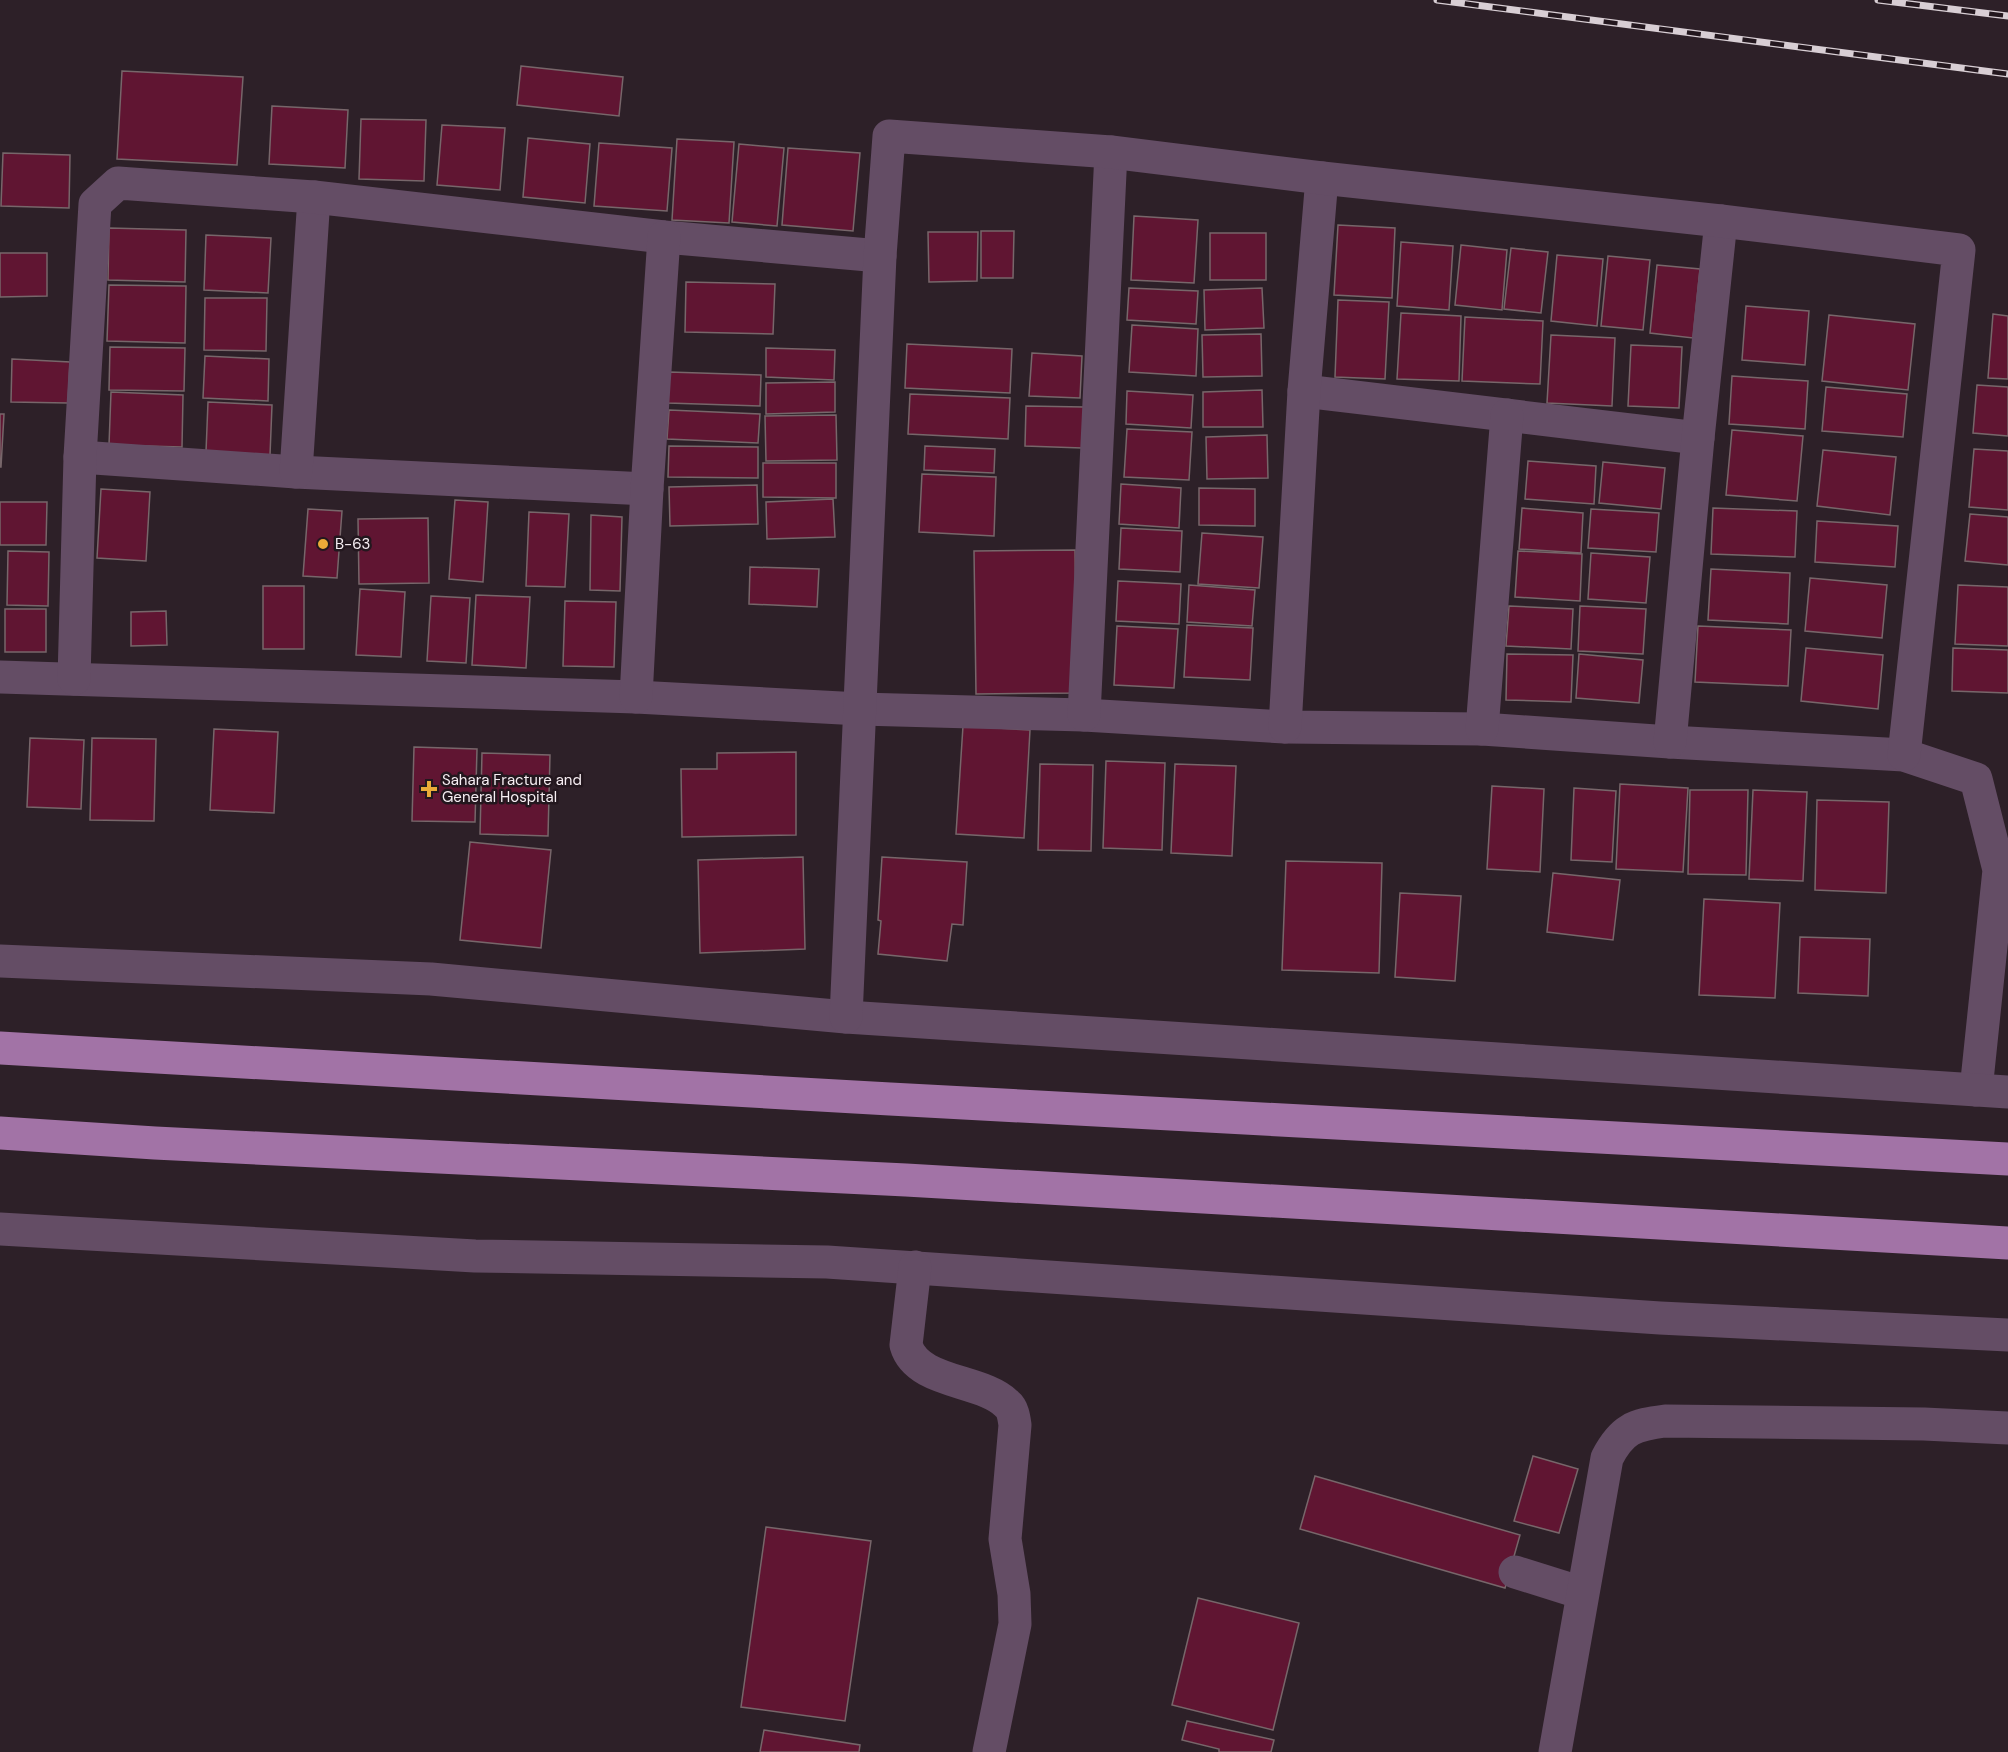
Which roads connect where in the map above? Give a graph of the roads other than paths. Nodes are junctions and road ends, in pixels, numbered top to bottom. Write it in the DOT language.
graph roads {
  1 [pos="1111,152"];
  2 [pos="1322,178"];
  3 [pos="314,197"];
  4 [pos="1721,221"];
  5 [pos="664,237"];
  6 [pos="880,256"];
  7 [pos="1304,391"];
  8 [pos="1507,415"];
  9 [pos="1698,438"];
  10 [pos="80,457"];
  11 [pos="296,472"];
  12 [pos="647,489"];
  13 [pos="0,677"];
  14 [pos="74,679"];
  15 [pos="636,697"];
  16 [pos="860,709"];
  17 [pos="1084,715"];
  18 [pos="1285,728"];
  19 [pos="1482,729"];
  20 [pos="1670,742"];
  21 [pos="1904,755"];
  22 [pos="0,961"];
  23 [pos="846,1017"];
  24 [pos="0,1048"];
  25 [pos="1992,1091"];
  26 [pos="0,1133"];
  27 [pos="2008,1160"];
  28 [pos="0,1229"];
  29 [pos="2008,1243"];
  30 [pos="915,1268"];
  31 [pos="2008,1335"];
  32 [pos="2008,1428"];
  33 [pos="1515,1572"];
  34 [pos="1582,1593"];
  35 [pos="989,1752"];
  36 [pos="1556,1752"];
  1 -- 2 [label="street"];
  1 -- 6 [label="street"];
  1 -- 17 [label="street"];
  2 -- 4 [label="street"];
  2 -- 7 [label="street"];
  3 -- 5 [label="street"];
  3 -- 10 [label="street"];
  3 -- 11 [label="street"];
  4 -- 9 [label="street"];
  4 -- 21 [label="street"];
  5 -- 6 [label="street"];
  5 -- 12 [label="street"];
  6 -- 16 [label="street"];
  7 -- 8 [label="street"];
  7 -- 18 [label="street"];
  8 -- 9 [label="street"];
  8 -- 19 [label="street"];
  9 -- 20 [label="street"];
  10 -- 11 [label="street"];
  10 -- 14 [label="street"];
  11 -- 12 [label="street"];
  12 -- 15 [label="street"];
  13 -- 14 [label="street"];
  14 -- 15 [label="street"];
  15 -- 16 [label="street"];
  16 -- 17 [label="street"];
  16 -- 23 [label="street"];
  17 -- 18 [label="street"];
  18 -- 19 [label="street"];
  19 -- 20 [label="street"];
  20 -- 21 [label="street"];
  21 -- 25 [label="street"];
  22 -- 23 [label="street"];
  23 -- 25 [label="street"];
  24 -- 27 [label="main road"];
  26 -- 29 [label="main road"];
  28 -- 30 [label="street"];
  30 -- 31 [label="street"];
  30 -- 35 [label="street"];
  32 -- 34 [label="street"];
  33 -- 34 [label="street"];
  34 -- 36 [label="street"];
}
